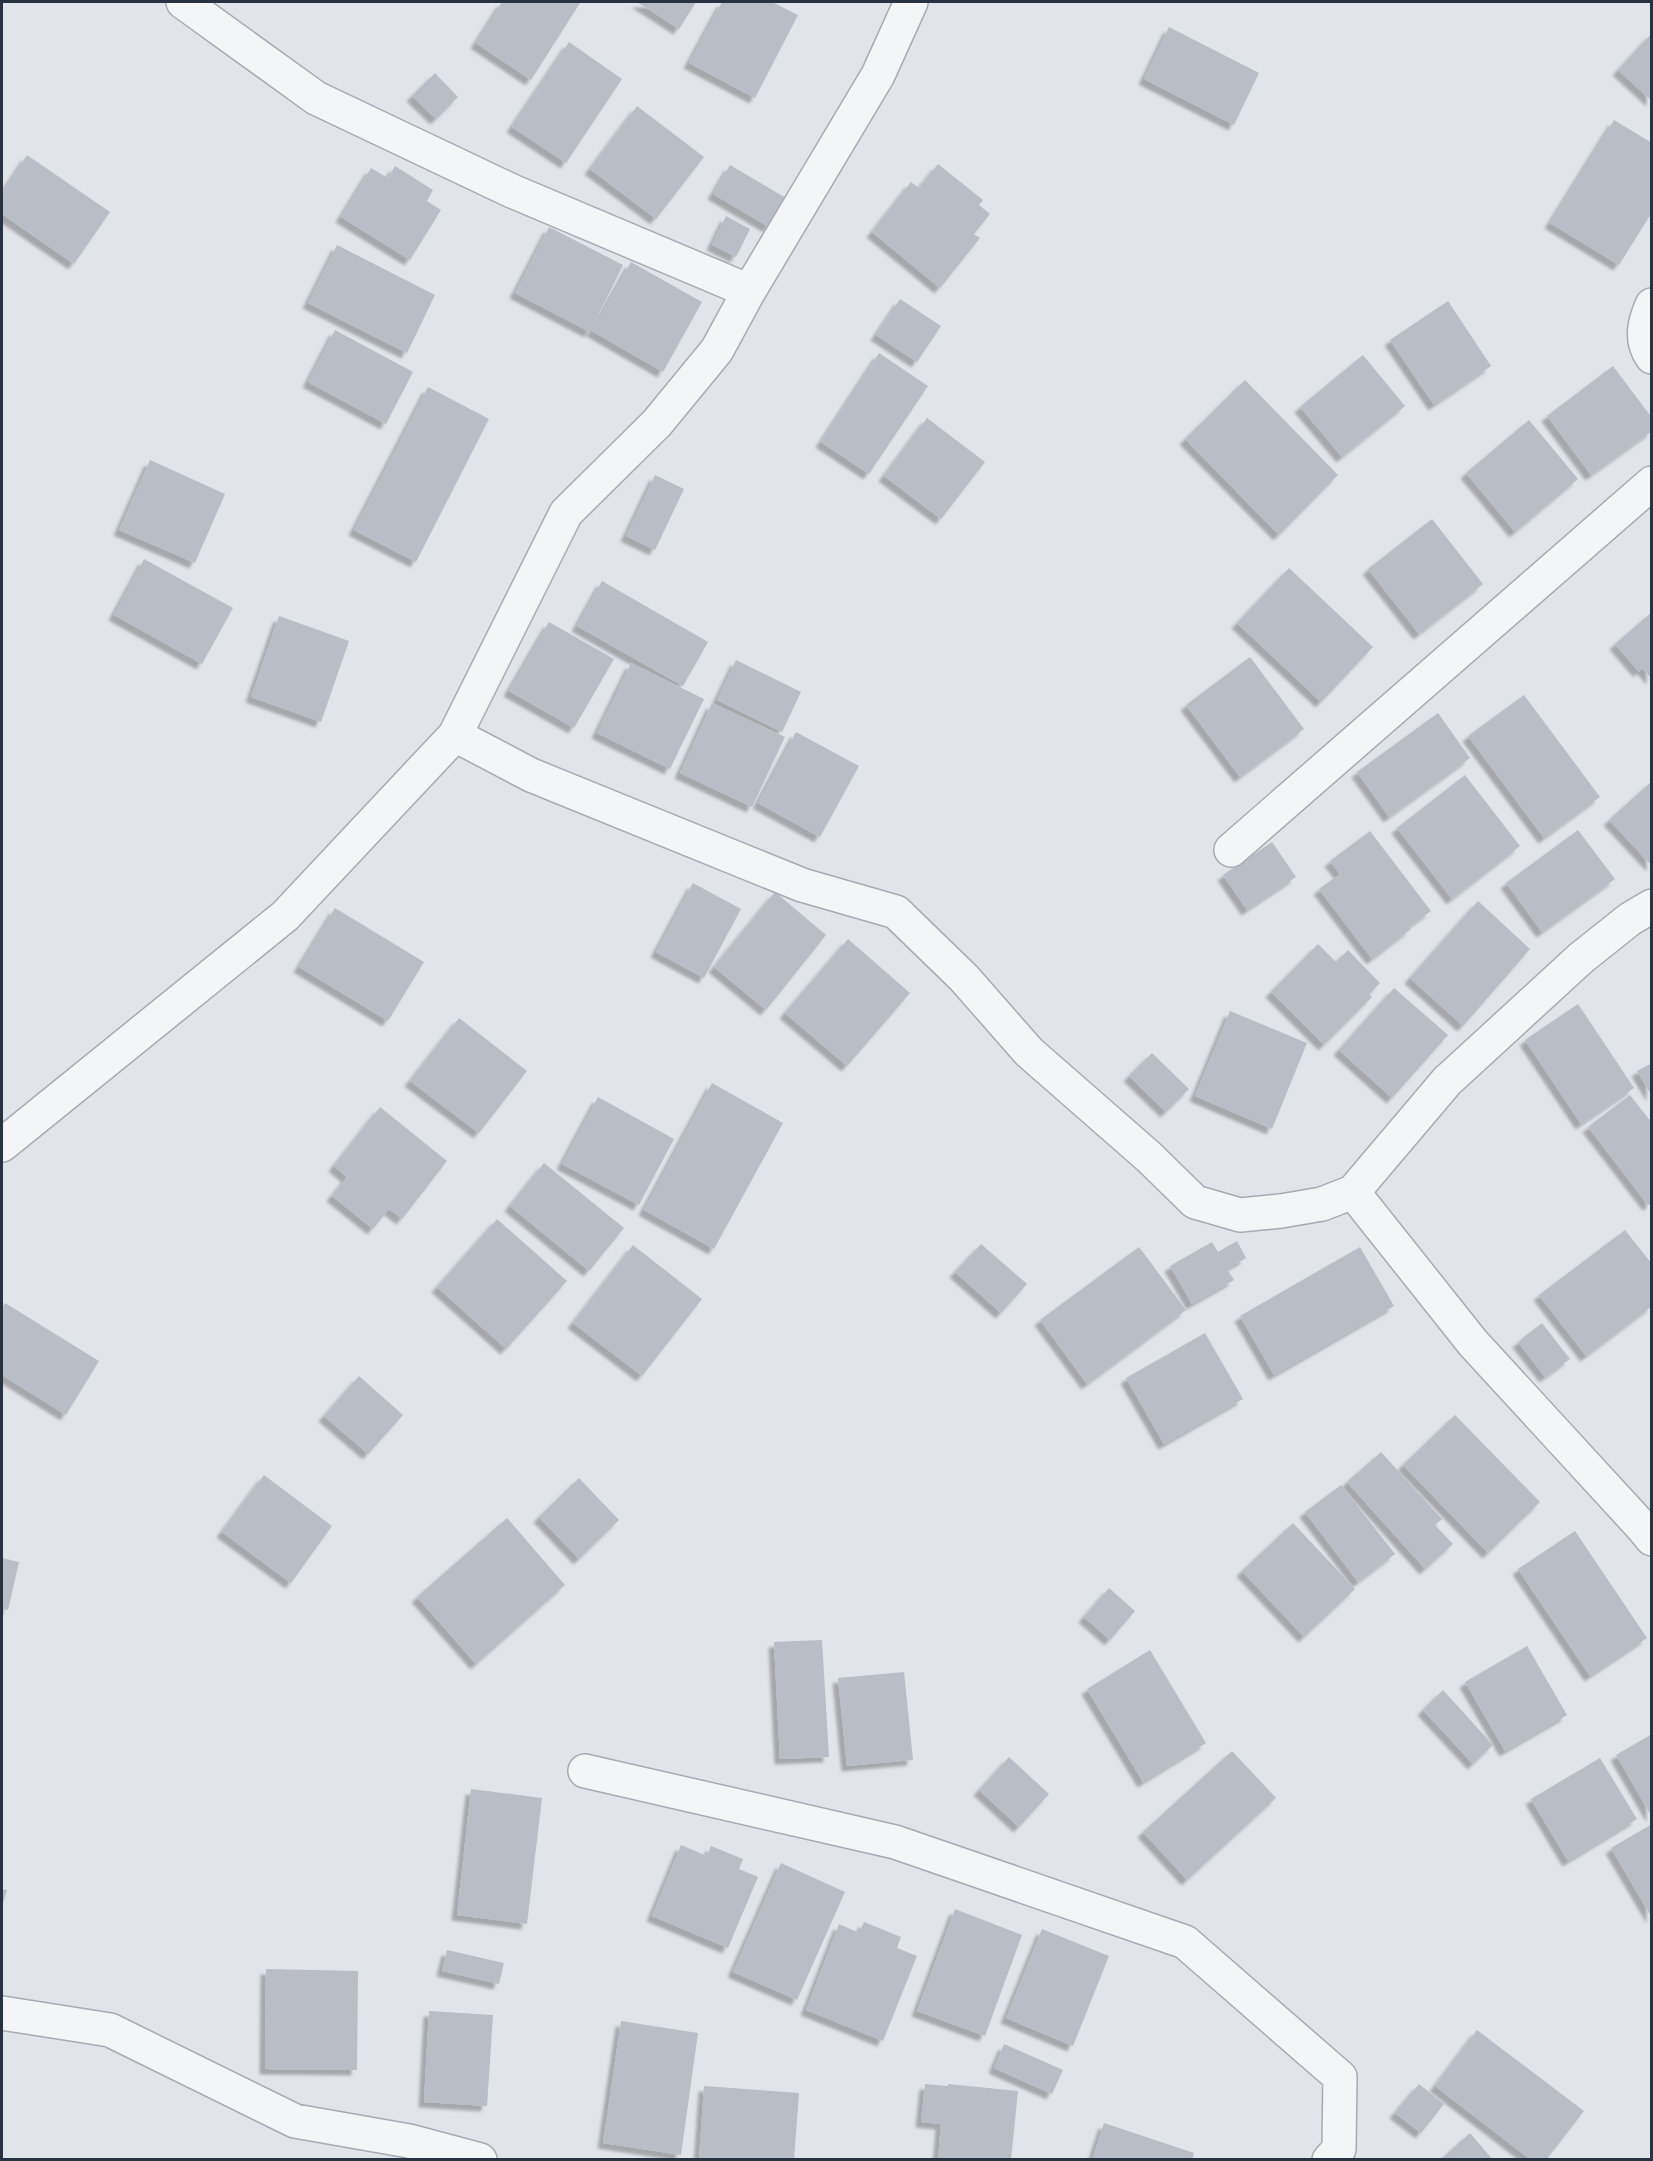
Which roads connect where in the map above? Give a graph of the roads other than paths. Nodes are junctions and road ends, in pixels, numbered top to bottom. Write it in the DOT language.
graph roads {
  1 [pos="183,2"];
  2 [pos="911,2"];
  3 [pos="749,291"];
  4 [pos="1652,305"];
  5 [pos="1652,357"];
  6 [pos="1652,483"];
  7 [pos="455,735"];
  8 [pos="1232,850"];
  9 [pos="1652,906"];
  10 [pos="2,1145"];
  11 [pos="1353,1192"];
  12 [pos="1652,1539"];
  13 [pos="585,1771"];
  14 [pos="2,2013"];
  15 [pos="409,2150"];
  16 [pos="480,2160"];
  17 [pos="1329,2160"];
  1 -- 3 [label="street"];
  2 -- 3 [label="street"];
  3 -- 7 [label="street"];
  4 -- 5 [label="street"];
  6 -- 8 [label="street"];
  7 -- 10 [label="street"];
  7 -- 11 [label="street"];
  9 -- 11 [label="street"];
  11 -- 12 [label="street"];
  13 -- 17 [label="street"];
  14 -- 15 [label="street"];
  15 -- 16 [label="street"];
}
